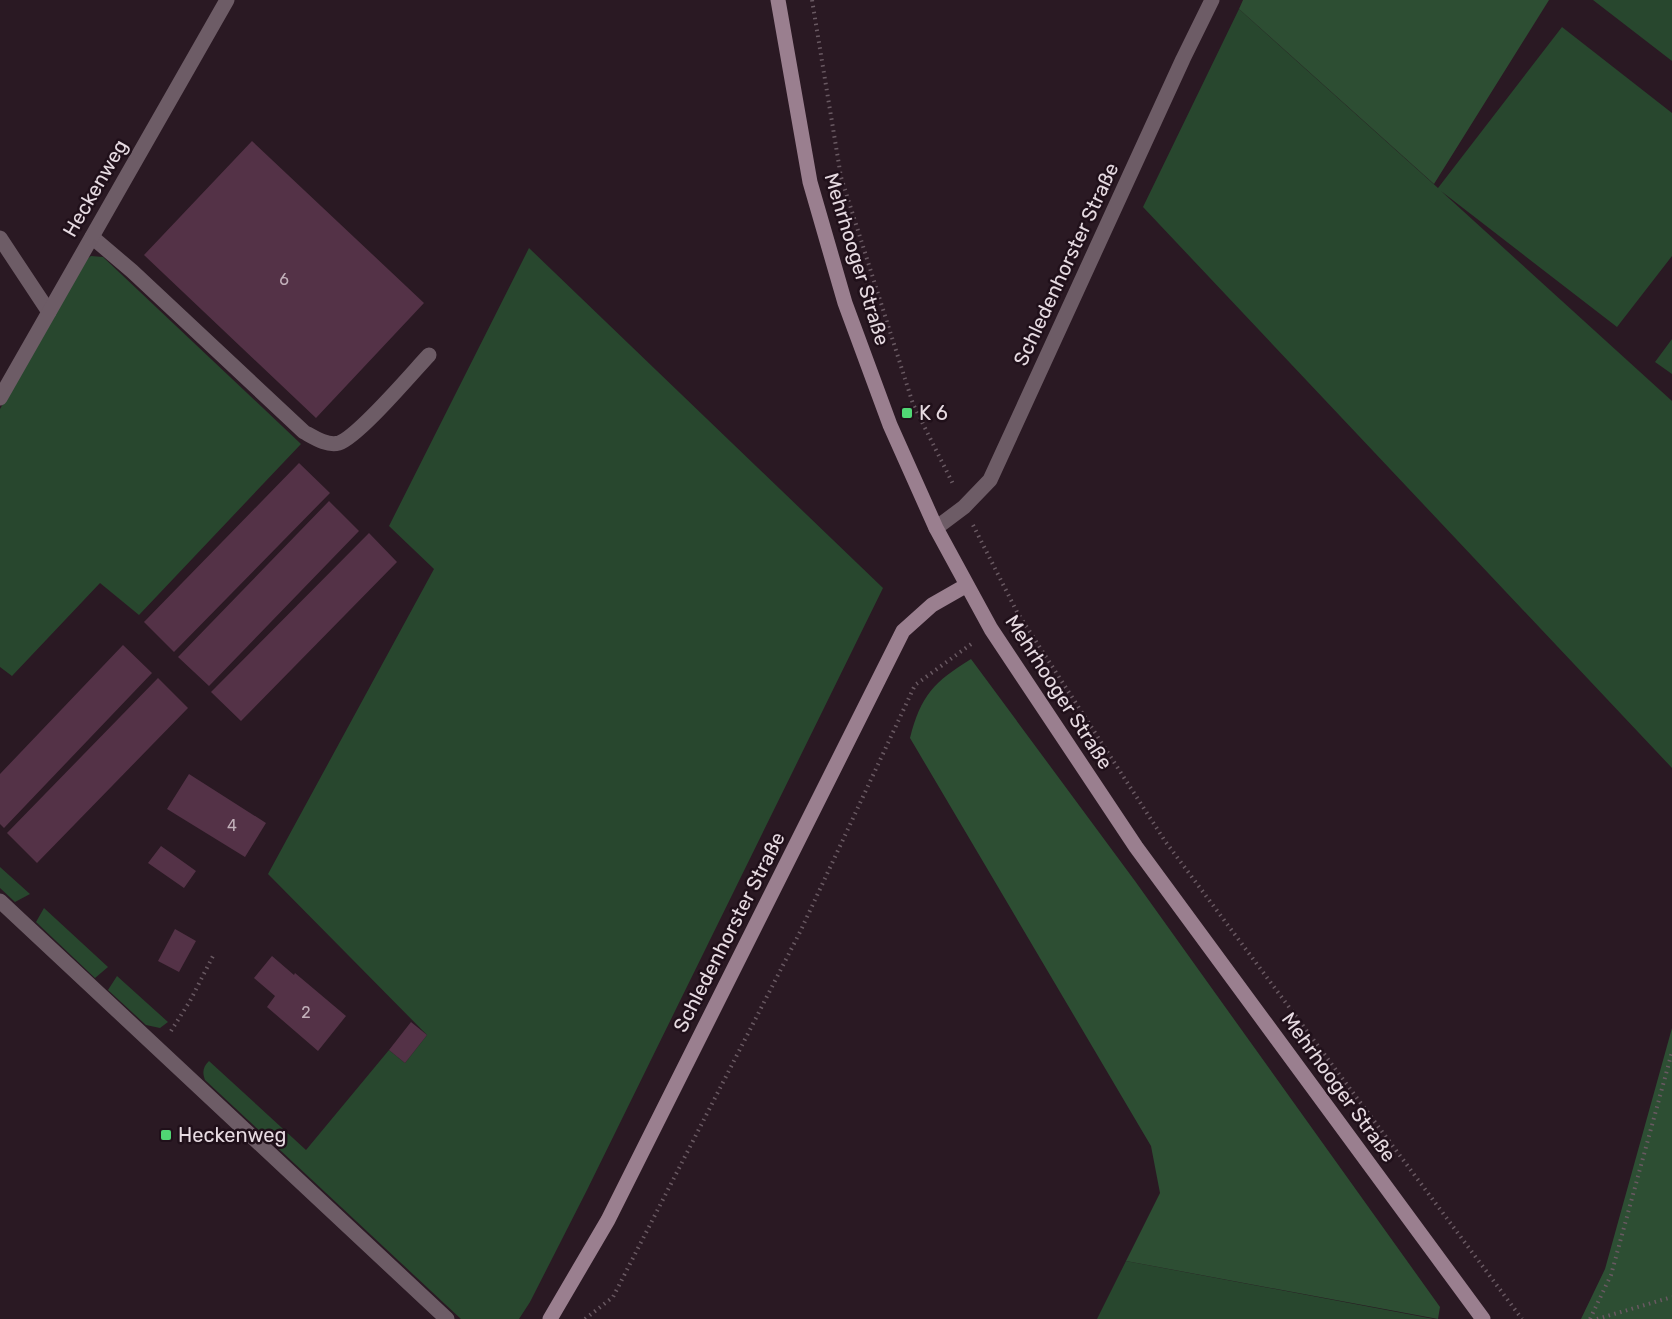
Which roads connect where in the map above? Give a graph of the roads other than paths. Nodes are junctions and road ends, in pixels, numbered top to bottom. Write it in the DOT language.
graph roads {
  1 [pos="227,0"];
  2 [pos="778,0"];
  3 [pos="1212,0"];
  4 [pos="92,237"];
  5 [pos="0,238"];
  6 [pos="49,312"];
  7 [pos="429,355"];
  8 [pos="0,398"];
  9 [pos="936,528"];
  10 [pos="967,585"];
  11 [pos="0,901"];
  12 [pos="447,1319"];
  13 [pos="550,1319"];
  14 [pos="1483,1319"];
  1 -- 4 [label="street, Heckenweg"];
  2 -- 9 [label="main road, Mehrhooger Straße"];
  3 -- 9 [label="street, Schledenhorster Straße"];
  4 -- 6 [label="street, Heckenweg"];
  4 -- 7 [label="street"];
  5 -- 6 [label="street"];
  6 -- 8 [label="street, Heckenweg"];
  9 -- 10 [label="main road, Mehrhooger Straße"];
  10 -- 13 [label="main road, Schledenhorster Straße"];
  10 -- 14 [label="main road, Mehrhooger Straße"];
  11 -- 12 [label="street"];
}
